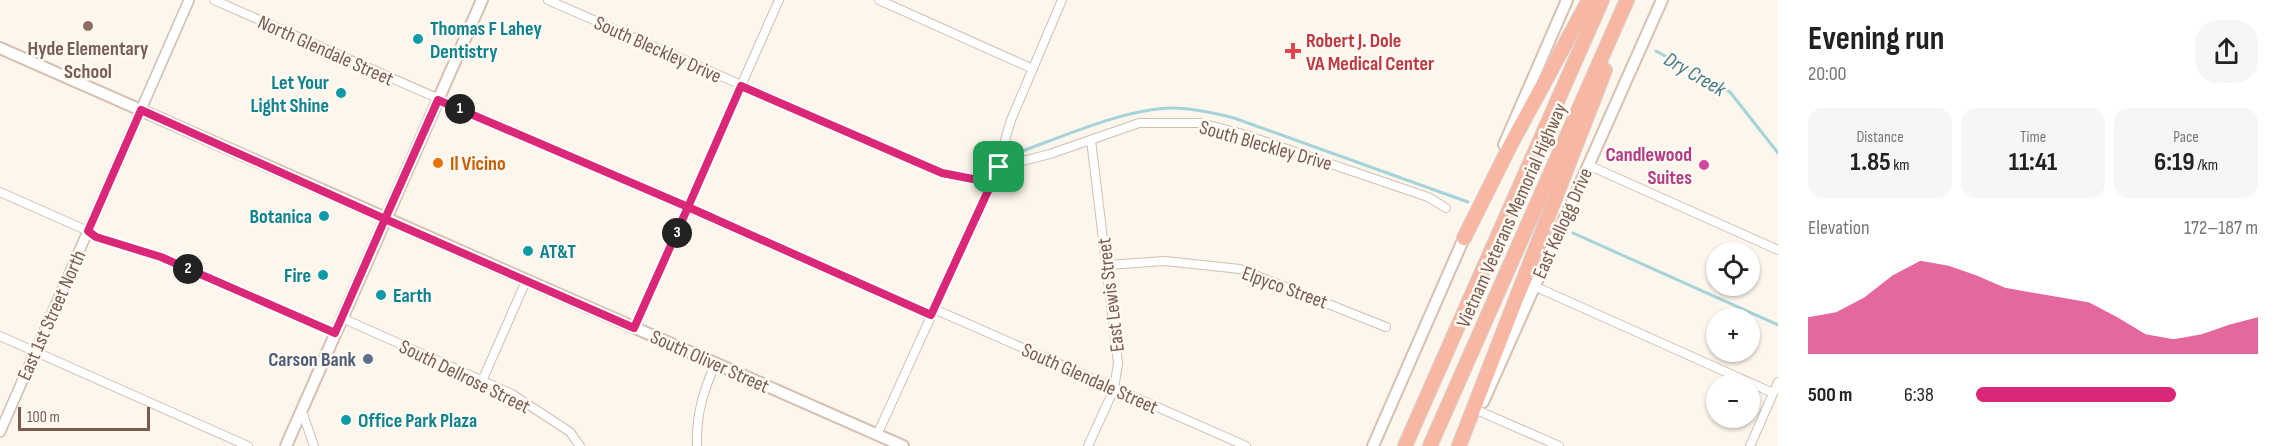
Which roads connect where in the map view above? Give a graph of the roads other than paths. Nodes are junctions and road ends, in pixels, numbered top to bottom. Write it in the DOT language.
graph roads {
  1 [pos="189,0"];
  2 [pos="214,0"];
  3 [pos="482,0"];
  4 [pos="548,0"];
  5 [pos="779,0"];
  6 [pos="879,0"];
  7 [pos="1062,0"];
  8 [pos="1567,0"];
  9 [pos="1589,0"];
  10 [pos="1602,0"];
  11 [pos="1627,0"];
  12 [pos="1633,0"];
  13 [pos="1662,0"];
  14 [pos="0,48"];
  15 [pos="1033,69"];
  16 [pos="741,86"];
  17 [pos="438,100"];
  18 [pos="141,110"];
  19 [pos="1091,140"];
  20 [pos="1588,165"];
  21 [pos="999,167"];
  22 [pos="0,192"];
  23 [pos="688,207"];
  24 [pos="1446,208"];
  25 [pos="385,219"];
  26 [pos="88,231"];
  27 [pos="1464,238"];
  28 [pos="1778,250"];
  29 [pos="1107,265"];
  30 [pos="526,281"];
  31 [pos="1534,286"];
  32 [pos="932,312"];
  33 [pos="342,318"];
  34 [pos="1386,327"];
  35 [pos="634,328"];
  36 [pos="335,333"];
  37 [pos="0,336"];
  38 [pos="35,352"];
  39 [pos="715,364"];
  40 [pos="482,381"];
  41 [pos="1778,382"];
  42 [pos="1114,389"];
  43 [pos="1773,393"];
  44 [pos="302,411"];
  45 [pos="1479,411"];
  46 [pos="0,432"];
  47 [pos="878,435"];
  48 [pos="248,446"];
  49 [pos="286,446"];
  50 [pos="314,446"];
  51 [pos="580,446"];
  52 [pos="697,446"];
  53 [pos="903,446"];
  54 [pos="1089,446"];
  55 [pos="1246,446"];
  56 [pos="1373,446"];
  57 [pos="1405,446"];
  58 [pos="1430,446"];
  59 [pos="1461,446"];
  60 [pos="1559,446"];
  61 [pos="1749,446"];
  1 -- 18 [label="street, East 1st Street North"];
  2 -- 17 [label="street, North Glendale Street"];
  3 -- 17 [label="main road"];
  4 -- 16 [label="street, South Bleckley Drive"];
  5 -- 16 [label="street"];
  6 -- 15 [label="street"];
  7 -- 15 [label="street"];
  8 -- 27 [label="main road"];
  9 -- 27 [label="highway"];
  10 -- 57 [label="highway, Vietnam Veterans Memorial Highway"];
  11 -- 58 [label="highway, Vietnam Veterans Memorial Highway"];
  12 -- 59 [label="highway"];
  13 -- 20 [label="main road, East Kellogg Drive"];
  14 -- 18 [label="main road, South Oliver Street"];
  15 -- 21 [label="street"];
  16 -- 21 [label="street, South Bleckley Drive"];
  16 -- 23 [label="street"];
  17 -- 23 [label="street, South Glendale Street"];
  17 -- 25 [label="main road"];
  18 -- 25 [label="main road, South Oliver Street"];
  18 -- 26 [label="street, East 1st Street North"];
  19 -- 21 [label="street, South Bleckley Drive"];
  19 -- 24 [label="street, South Bleckley Drive"];
  19 -- 29 [label="street, East Lewis Street"];
  20 -- 28 [label="street"];
  20 -- 31 [label="main road, East Kellogg Drive"];
  21 -- 32 [label="street"];
  22 -- 26 [label="street"];
  23 -- 32 [label="street, South Glendale Street"];
  23 -- 35 [label="street"];
  25 -- 30 [label="main road, South Oliver Street"];
  25 -- 33 [label="main road"];
  26 -- 36 [label="street"];
  26 -- 38 [label="street, East 1st Street North"];
  27 -- 56 [label="main road"];
  29 -- 34 [label="street, Elpyco Street"];
  29 -- 42 [label="street, East Lewis Street"];
  30 -- 35 [label="main road, South Oliver Street"];
  30 -- 40 [label="street"];
  31 -- 43 [label="street"];
  31 -- 45 [label="main road, East Kellogg Drive"];
  32 -- 42 [label="street, South Glendale Street"];
  32 -- 47 [label="street"];
  33 -- 36 [label="main road"];
  33 -- 40 [label="street, South Dellrose Street"];
  35 -- 39 [label="main road, South Oliver Street"];
  36 -- 44 [label="main road"];
  37 -- 38 [label="street"];
  38 -- 46 [label="street, East 1st Street North"];
  38 -- 48 [label="street"];
  39 -- 47 [label="main road, South Oliver Street"];
  39 -- 52 [label="street"];
  40 -- 51 [label="street, South Dellrose Street"];
  41 -- 43 [label="street"];
  42 -- 54 [label="street, East Lewis Street"];
  42 -- 55 [label="street, South Glendale Street"];
  43 -- 61 [label="street"];
  44 -- 49 [label="main road"];
  44 -- 50 [label="street"];
  45 -- 59 [label="main road, East Kellogg Drive"];
  45 -- 60 [label="street"];
  47 -- 53 [label="main road, South Oliver Street"];
}
